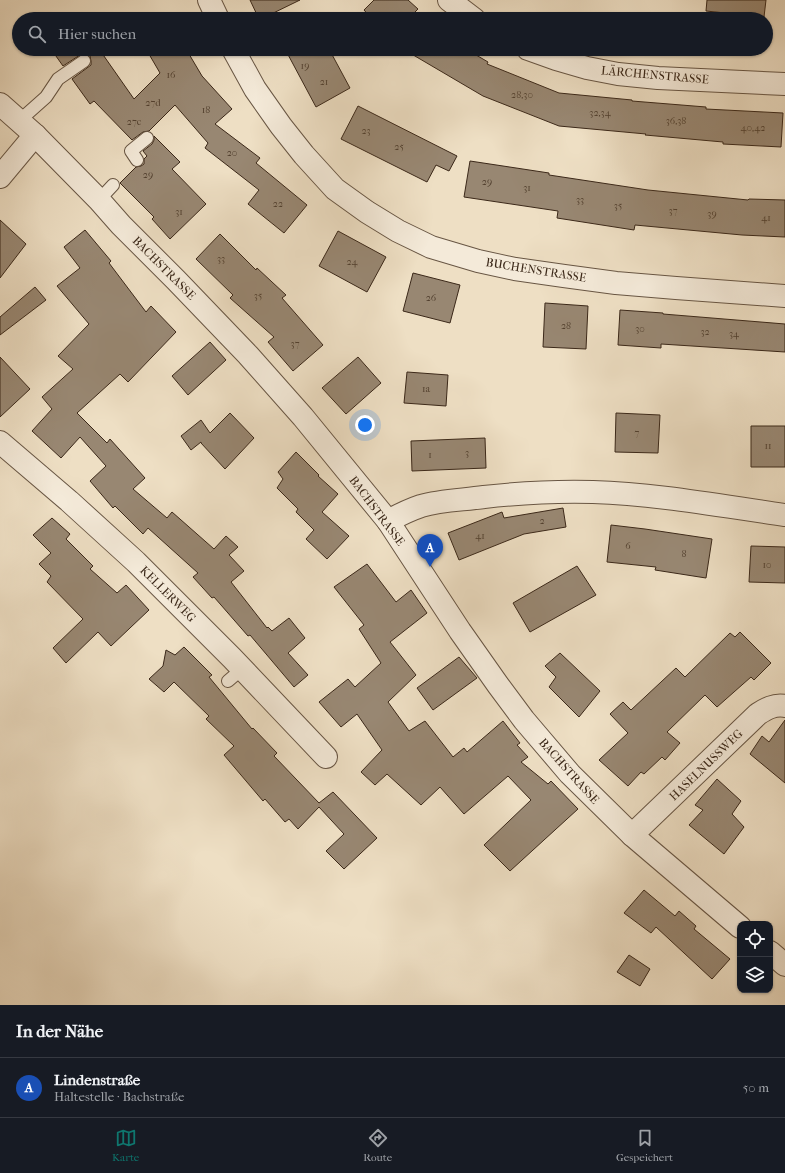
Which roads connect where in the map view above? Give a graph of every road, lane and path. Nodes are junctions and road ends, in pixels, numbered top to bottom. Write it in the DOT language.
graph roads {
  1 [pos="209,0"];
  2 [pos="449,0"];
  3 [pos="215,12"];
  4 [pos="465,12"];
  5 [pos="237,56"];
  6 [pos="548,56"];
  7 [pos="84,61"];
  8 [pos="785,84"];
  9 [pos="0,104"];
  10 [pos="27,128"];
  11 [pos="147,138"];
  12 [pos="137,160"];
  13 [pos="0,177"];
  14 [pos="785,296"];
  15 [pos="0,442"];
  16 [pos="785,515"];
  17 [pos="388,521"];
  18 [pos="785,706"];
  19 [pos="326,757"];
  20 [pos="632,835"];
  21 [pos="737,924"];
  22 [pos="773,955"];
  23 [pos="785,965"];
  1 -- 3 [label="street"];
  2 -- 4 [label="street"];
  5 -- 14 [label="street, BUCHENSTRASSE"];
  6 -- 8 [label="street, LÄRCHENSTRASSE"];
  7 -- 10 [label="lane"];
  9 -- 10 [label="street, BACHSTRASSE"];
  10 -- 13 [label="street"];
  10 -- 17 [label="street, BACHSTRASSE"];
  11 -- 12 [label="lane"];
  15 -- 19 [label="street, KELLERWEG"];
  16 -- 17 [label="street"];
  17 -- 20 [label="street, BACHSTRASSE"];
  18 -- 20 [label="street, HASELNUSSWEG"];
  20 -- 21 [label="street, BACHSTRASSE"];
  22 -- 23 [label="street"];
}
